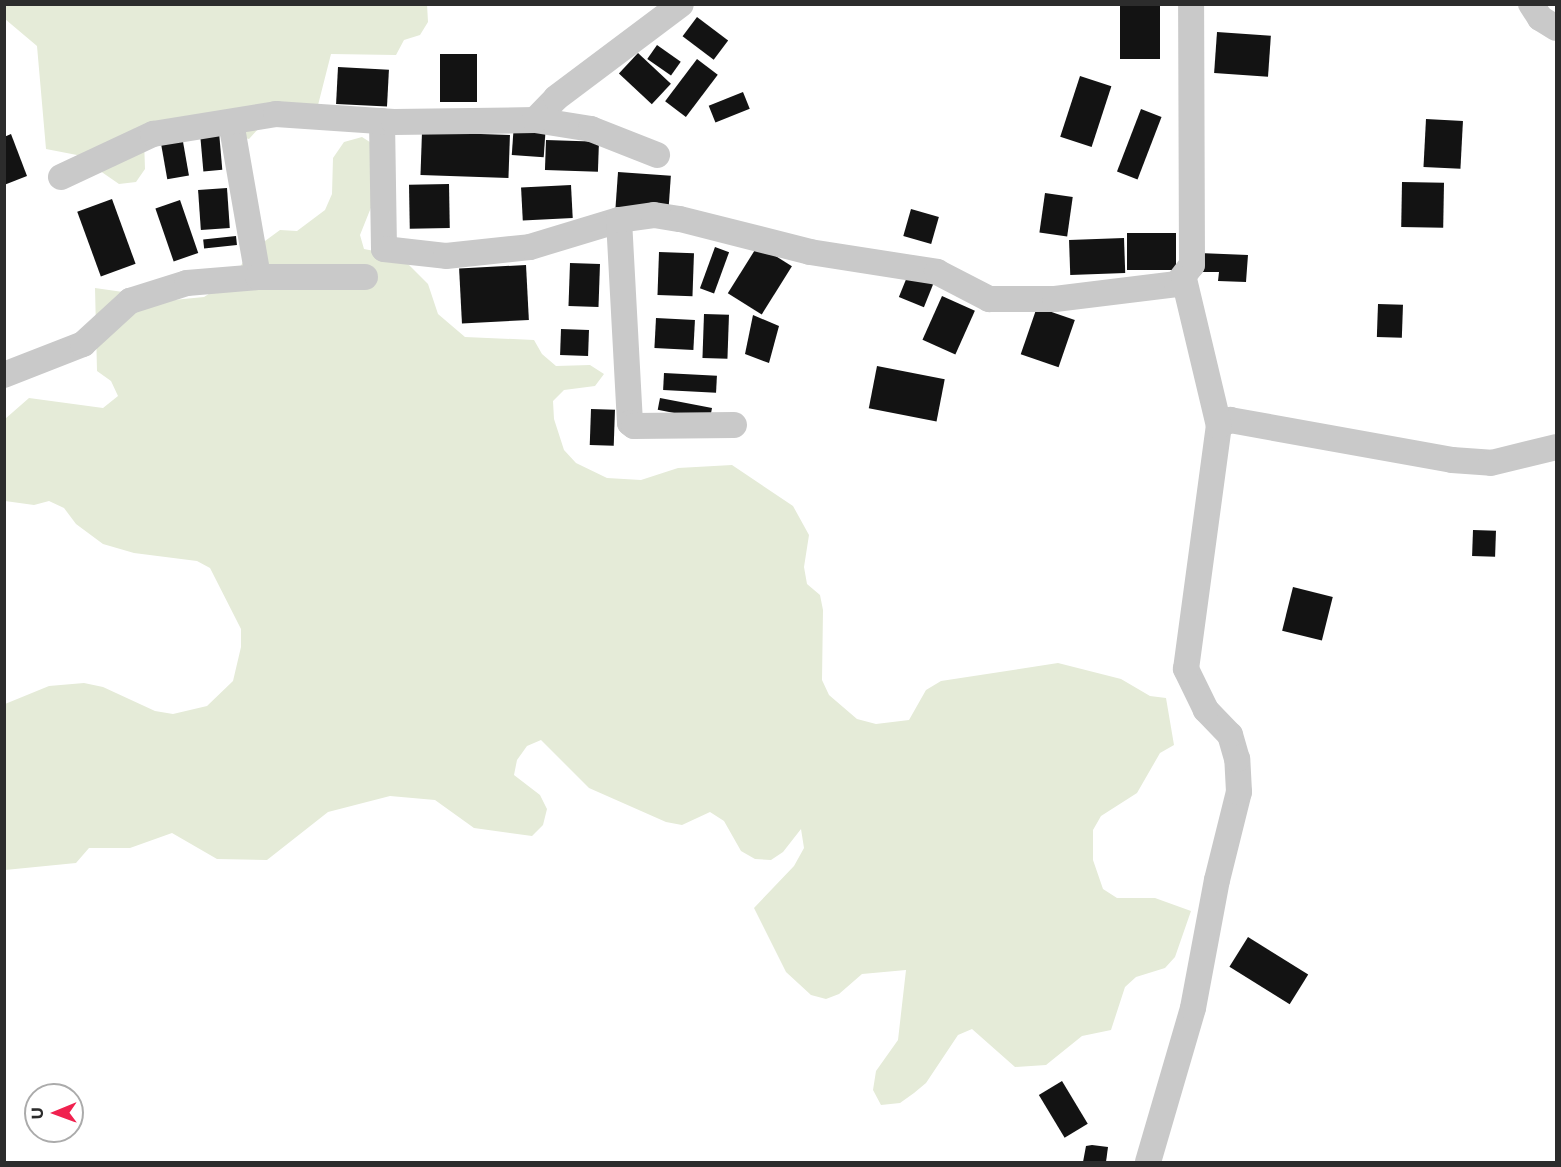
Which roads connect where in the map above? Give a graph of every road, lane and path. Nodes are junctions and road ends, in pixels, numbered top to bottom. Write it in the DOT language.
graph roads {
  1 [pos="681,4"];
  2 [pos="1191,4"];
  3 [pos="1531,4"];
  4 [pos="1557,28"];
  5 [pos="535,120"];
  6 [pos="382,121"];
  7 [pos="231,122"];
  8 [pos="657,155"];
  9 [pos="61,177"];
  10 [pos="619,220"];
  11 [pos="258,277"];
  12 [pos="365,277"];
  13 [pos="1184,279"];
  14 [pos="4,375"];
  15 [pos="734,425"];
  16 [pos="1219,426"];
  17 [pos="1557,447"];
  18 [pos="1148,1162"];
  1 -- 5 [label="street"];
  2 -- 13 [label="street"];
  3 -- 4 [label="street"];
  5 -- 6 [label="street"];
  5 -- 8 [label="street"];
  6 -- 7 [label="street"];
  6 -- 10 [label="street"];
  7 -- 9 [label="street"];
  7 -- 11 [label="street"];
  10 -- 13 [label="street"];
  10 -- 15 [label="street"];
  11 -- 12 [label="street"];
  11 -- 14 [label="street"];
  13 -- 16 [label="street"];
  16 -- 17 [label="street"];
  16 -- 18 [label="street"];
}
